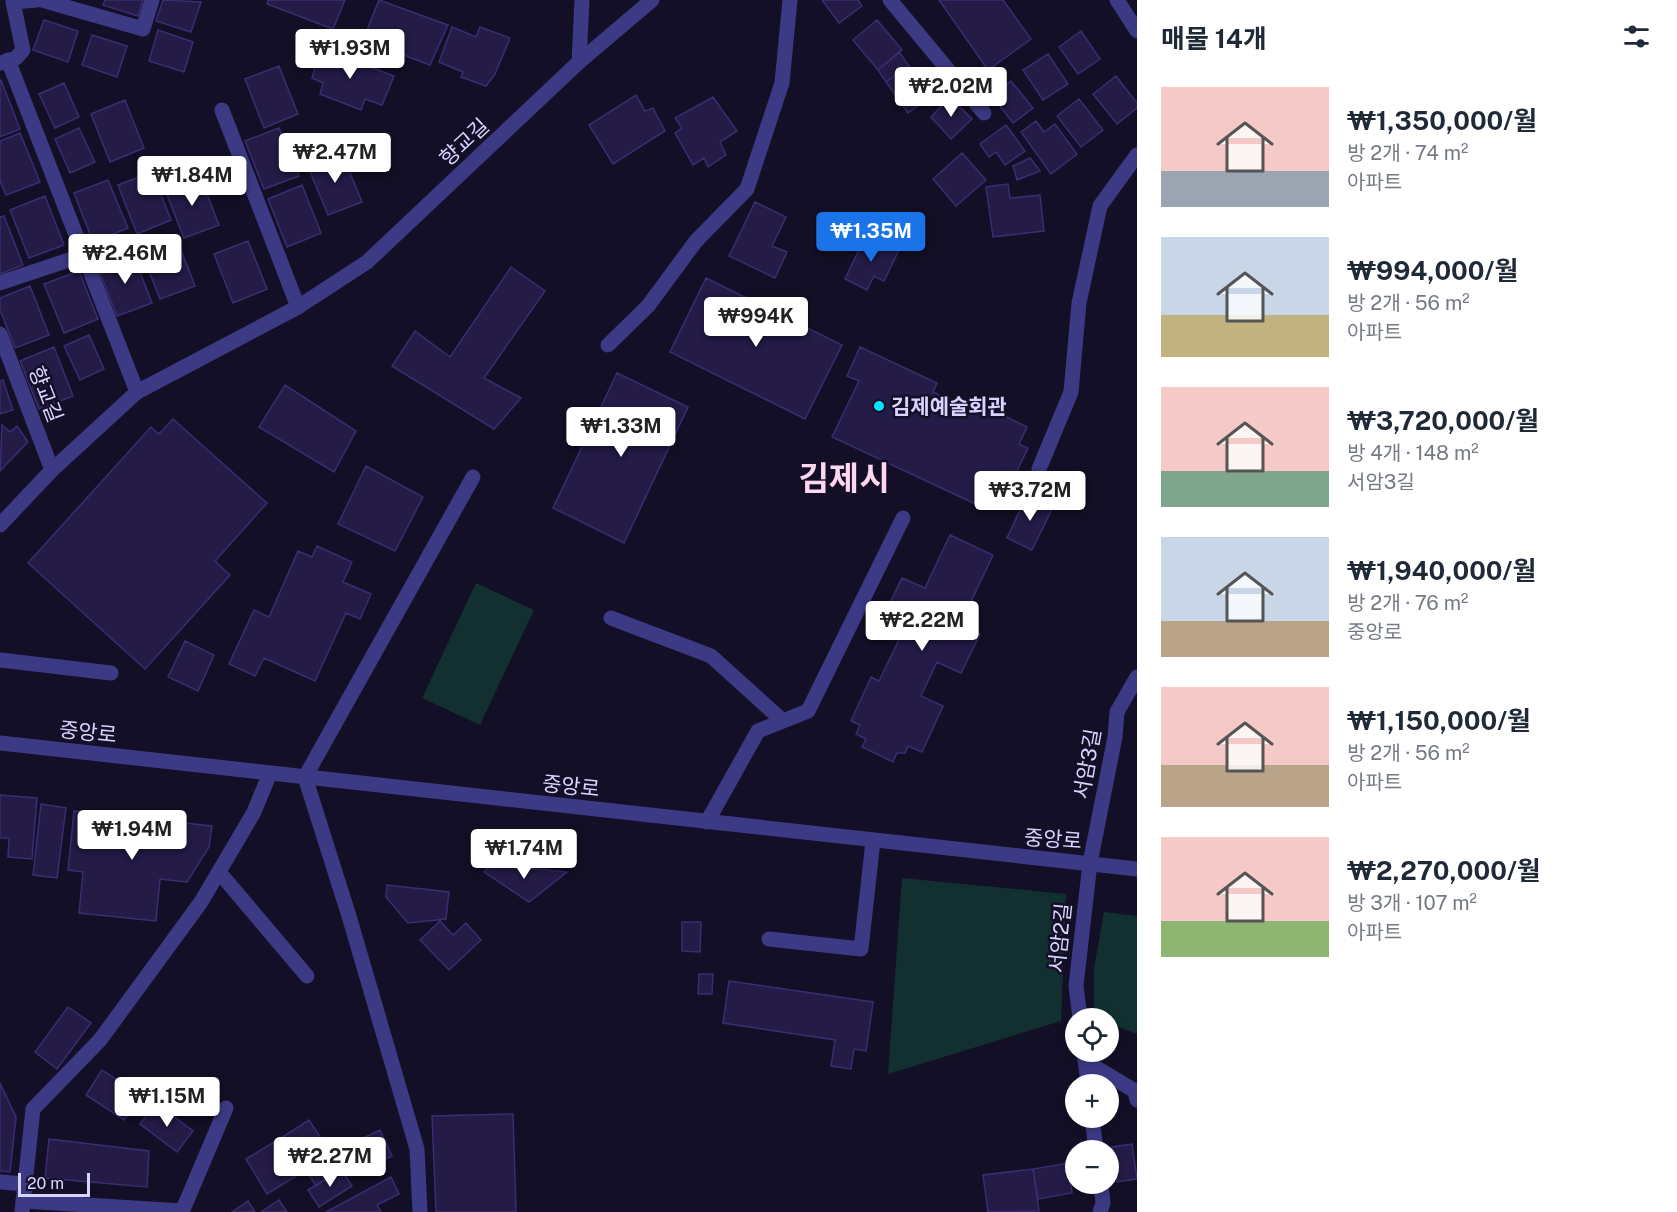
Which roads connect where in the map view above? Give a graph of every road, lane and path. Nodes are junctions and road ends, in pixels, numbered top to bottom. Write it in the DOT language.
graph roads {
  1 [pos="37,0"];
  2 [pos="42,0"];
  3 [pos="152,0"];
  4 [pos="582,0"];
  5 [pos="652,0"];
  6 [pos="790,0"];
  7 [pos="890,0"];
  8 [pos="1117,0"];
  9 [pos="1137,30"];
  10 [pos="4,62"];
  11 [pos="579,62"];
  12 [pos="222,110"];
  13 [pos="984,114"];
  14 [pos="1137,155"];
  15 [pos="84,255"];
  16 [pos="0,283"];
  17 [pos="298,307"];
  18 [pos="0,334"];
  19 [pos="608,345"];
  20 [pos="137,392"];
  21 [pos="1039,469"];
  22 [pos="52,470"];
  23 [pos="474,477"];
  24 [pos="903,518"];
  25 [pos="0,525"];
  26 [pos="611,618"];
  27 [pos="0,660"];
  28 [pos="111,673"];
  29 [pos="1137,677"];
  30 [pos="783,721"];
  31 [pos="0,743"];
  32 [pos="270,773"];
  33 [pos="305,777"];
  34 [pos="707,822"];
  35 [pos="873,841"];
  36 [pos="1090,863"];
  37 [pos="1137,869"];
  38 [pos="219,872"];
  39 [pos="769,939"];
  40 [pos="307,976"];
  41 [pos="1079,1008"];
  42 [pos="1093,1062"];
  43 [pos="1137,1100"];
  44 [pos="226,1108"];
  45 [pos="0,1182"];
  46 [pos="25,1184"];
  47 [pos="1102,1194"];
  48 [pos="23,1206"];
  49 [pos="182,1212"];
  50 [pos="420,1212"];
  51 [pos="1100,1212"];
  1 -- 10 [label="street"];
  2 -- 3 [label="street"];
  4 -- 11 [label="street"];
  5 -- 11 [label="street, 향교길"];
  6 -- 19 [label="street"];
  7 -- 13 [label="street"];
  8 -- 9 [label="street"];
  10 -- 15 [label="street"];
  11 -- 17 [label="street, 향교길"];
  12 -- 17 [label="street"];
  14 -- 21 [label="street"];
  15 -- 16 [label="street"];
  15 -- 20 [label="street"];
  17 -- 20 [label="street, 향교길"];
  18 -- 22 [label="street, 향교길"];
  20 -- 22 [label="street, 향교길"];
  22 -- 25 [label="street, 향교길"];
  23 -- 33 [label="street"];
  24 -- 30 [label="street"];
  26 -- 30 [label="street"];
  27 -- 28 [label="street"];
  29 -- 36 [label="street, 서암3길"];
  30 -- 34 [label="street"];
  31 -- 32 [label="street, 중앙로"];
  32 -- 33 [label="street, 중앙로"];
  32 -- 38 [label="street"];
  33 -- 34 [label="street, 중앙로"];
  33 -- 50 [label="street"];
  34 -- 35 [label="street, 중앙로"];
  35 -- 36 [label="street, 중앙로"];
  35 -- 39 [label="street"];
  36 -- 37 [label="street, 중앙로"];
  36 -- 41 [label="street, 서암2길"];
  38 -- 40 [label="street"];
  38 -- 46 [label="street"];
  42 -- 43 [label="street"];
  44 -- 49 [label="street"];
  45 -- 46 [label="street"];
  46 -- 48 [label="street"];
  47 -- 51 [label="street"];
  48 -- 49 [label="street"];
}
